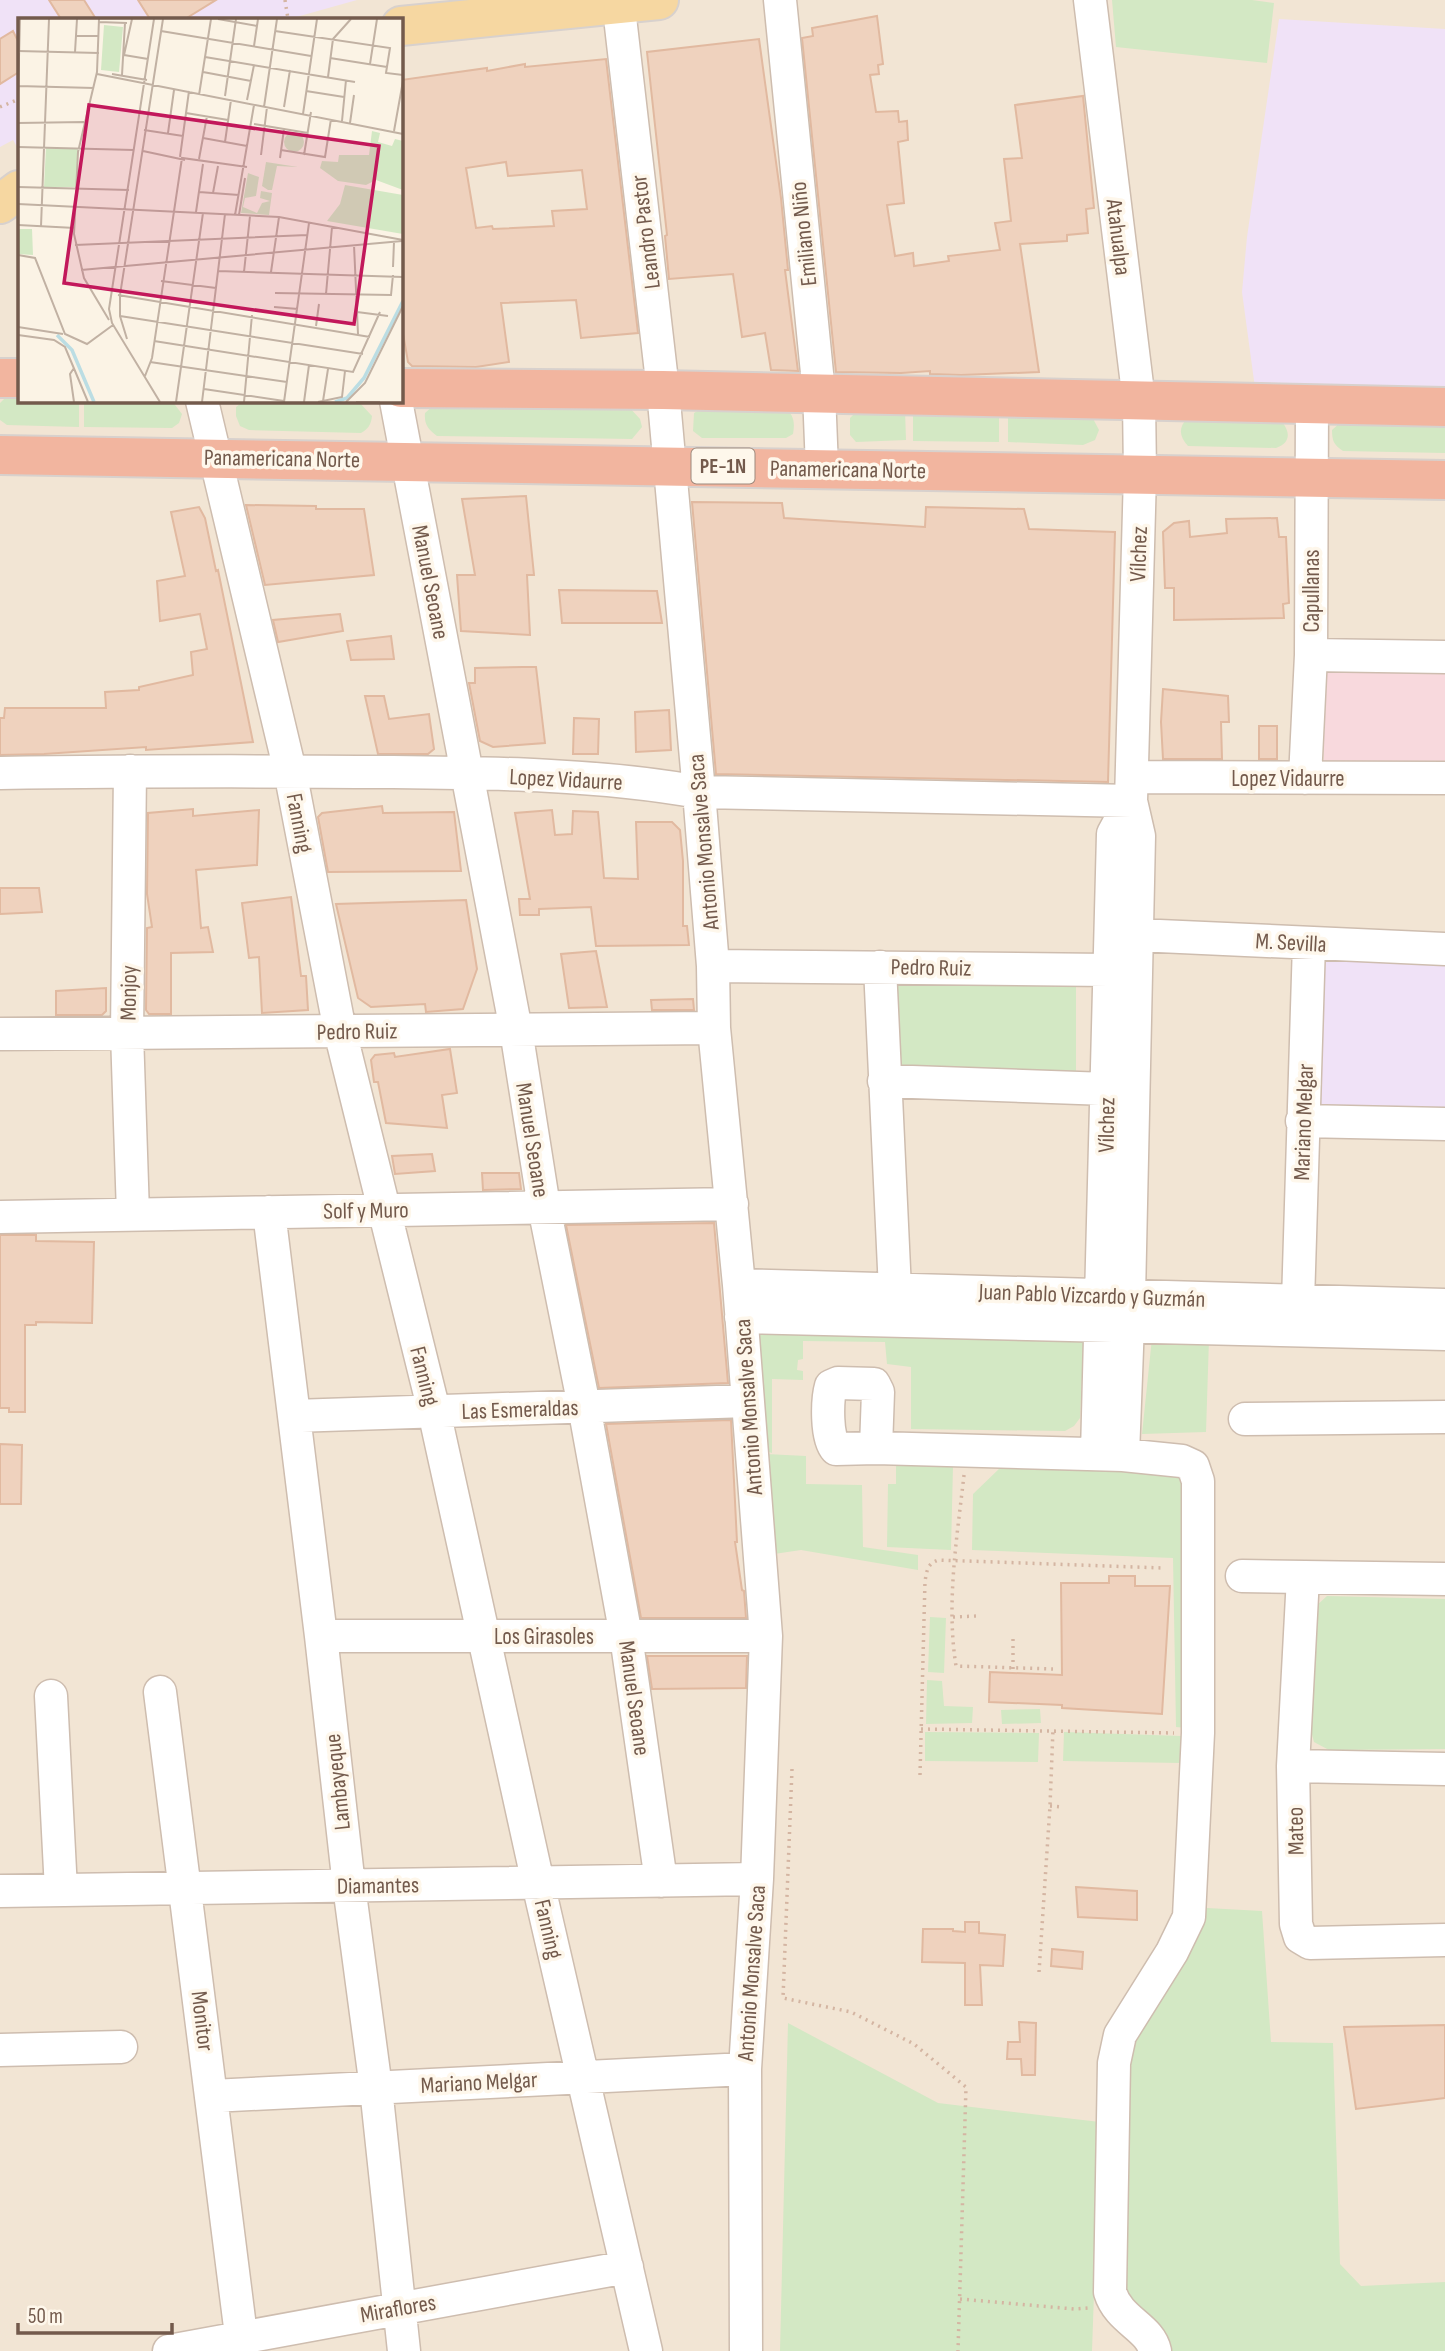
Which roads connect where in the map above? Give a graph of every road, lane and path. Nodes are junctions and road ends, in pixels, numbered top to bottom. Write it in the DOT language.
graph roads {
  1 [pos="285,0"];
  2 [pos="659,0"];
  3 [pos="780,0"];
  4 [pos="1090,0"];
  5 [pos="618,2"];
  6 [pos="455,10"];
  7 [pos="288,18"];
  8 [pos="402,26"];
  9 [pos="18,99"];
  10 [pos="0,107"];
  11 [pos="18,191"];
  12 [pos="0,204"];
  13 [pos="0,378"];
  14 [pos="18,378"];
  15 [pos="402,388"];
  16 [pos="663,390"];
  17 [pos="819,393"];
  18 [pos="1139,401"];
  19 [pos="202,402"];
  20 [pos="396,402"];
  21 [pos="1312,404"];
  22 [pos="1445,407"];
  23 [pos="0,455"];
  24 [pos="215,457"];
  25 [pos="408,461"];
  26 [pos="670,465"];
  27 [pos="822,468"];
  28 [pos="1140,474"];
  29 [pos="1311,477"];
  30 [pos="1445,480"];
  31 [pos="1311,655"];
  32 [pos="1445,657"];
  33 [pos="130,771"];
  34 [pos="290,771"];
  35 [pos="0,773"];
  36 [pos="467,773"];
  37 [pos="1305,778"];
  38 [pos="1445,778"];
  39 [pos="1131,789"];
  40 [pos="699,792"];
  41 [pos="1137,935"];
  42 [pos="1309,943"];
  43 [pos="1445,949"];
  44 [pos="713,966"];
  45 [pos="880,967"];
  46 [pos="1108,970"];
  47 [pos="714,1028"];
  48 [pos="516,1030"];
  49 [pos="340,1031"];
  50 [pos="127,1033"];
  51 [pos="0,1034"];
  52 [pos="884,1081"];
  53 [pos="1107,1089"];
  54 [pos="1302,1121"];
  55 [pos="1445,1124"];
  56 [pos="732,1204"];
  57 [pos="544,1207"];
  58 [pos="384,1210"];
  59 [pos="269,1212"];
  60 [pos="133,1214"];
  61 [pos="0,1217"];
  62 [pos="739,1285"];
  63 [pos="895,1290"];
  64 [pos="1298,1302"];
  65 [pos="1445,1305"];
  66 [pos="1116,1310"];
  67 [pos="741,1317"];
  68 [pos="1445,1334"];
  69 [pos="747,1401"];
  70 [pos="584,1406"];
  71 [pos="434,1411"];
  72 [pos="294,1416"];
  73 [pos="1445,1418"];
  74 [pos="1245,1419"];
  75 [pos="876,1448"];
  76 [pos="968,1450"];
  77 [pos="1110,1454"];
  78 [pos="954,1562"];
  79 [pos="1163,1569"];
  80 [pos="1242,1576"];
  81 [pos="1303,1577"];
  82 [pos="1445,1579"];
  83 [pos="977,1616"];
  84 [pos="953,1617"];
  85 [pos="321,1636"];
  86 [pos="485,1636"];
  87 [pos="626,1636"];
  88 [pos="766,1636"];
  89 [pos="1013,1636"];
  90 [pos="1013,1669"];
  91 [pos="1053,1669"];
  92 [pos="160,1692"];
  93 [pos="51,1696"];
  94 [pos="920,1729"];
  95 [pos="1053,1729"];
  96 [pos="1198,1734"];
  97 [pos="1293,1766"];
  98 [pos="792,1769"];
  99 [pos="1445,1769"];
  100 [pos="920,1775"];
  101 [pos="1051,1806"];
  102 [pos="1062,1807"];
  103 [pos="757,1879"];
  104 [pos="661,1881"];
  105 [pos="538,1883"];
  106 [pos="349,1886"];
  107 [pos="187,1888"];
  108 [pos="61,1890"];
  109 [pos="0,1891"];
  110 [pos="1445,1940"];
  111 [pos="1039,1972"];
  112 [pos="121,2047"];
  113 [pos="0,2050"];
  114 [pos="745,2068"];
  115 [pos="583,2077"];
  116 [pos="376,2088"];
  117 [pos="212,2096"];
  118 [pos="627,2267"];
  119 [pos="960,2299"];
  120 [pos="1115,2307"];
  121 [pos="400,2308"];
  122 [pos="243,2344"];
  123 [pos="169,2351"];
  124 [pos="404,2351"];
  125 [pos="646,2351"];
  126 [pos="746,2351"];
  127 [pos="958,2351"];
  128 [pos="1155,2351"];
  1 -- 7 [label="path"];
  2 -- 5 [label="main road"];
  3 -- 17 [label="street, Emiliano Niño"];
  4 -- 18 [label="street, Atahualpa"];
  5 -- 6 [label="main road"];
  5 -- 16 [label="street, Leandro Pastor"];
  6 -- 8 [label="main road"];
  9 -- 10 [label="path"];
  11 -- 12 [label="main road"];
  13 -- 14 [label="highway"];
  15 -- 16 [label="highway"];
  16 -- 17 [label="highway"];
  16 -- 26 [label="street, Leandro Pastor"];
  17 -- 18 [label="highway"];
  17 -- 27 [label="street, Emiliano Niño"];
  18 -- 21 [label="highway"];
  18 -- 28 [label="street, Atahualpa"];
  19 -- 24 [label="street, Fanning"];
  20 -- 25 [label="street, Manuel Seoane"];
  21 -- 22 [label="highway"];
  21 -- 29 [label="street, Capullanas"];
  23 -- 24 [label="highway, Panamericana Norte / PE-1N"];
  24 -- 25 [label="highway, Panamericana Norte / PE-1N"];
  24 -- 34 [label="street, Fanning"];
  25 -- 26 [label="highway, Panamericana Norte / PE-1N"];
  25 -- 36 [label="street, Manuel Seoane"];
  26 -- 27 [label="highway, Panamericana Norte / PE-1N"];
  26 -- 40 [label="street, Antonio Monsalve Saca"];
  27 -- 28 [label="highway, Panamericana Norte / PE-1N"];
  28 -- 29 [label="highway, Panamericana Norte / PE-1N"];
  28 -- 39 [label="street, Vílchez"];
  29 -- 30 [label="highway, Panamericana Norte / PE-1N"];
  29 -- 31 [label="street, Capullanas"];
  31 -- 32 [label="street"];
  31 -- 37 [label="street, Capullanas"];
  33 -- 34 [label="street, Lopez Vidaurre"];
  33 -- 35 [label="street, Lopez Vidaurre"];
  33 -- 50 [label="street, Monjoy"];
  34 -- 36 [label="street, Lopez Vidaurre"];
  34 -- 49 [label="street, Fanning"];
  36 -- 40 [label="street, Lopez Vidaurre"];
  36 -- 48 [label="street, Manuel Seoane"];
  37 -- 38 [label="street, Lopez Vidaurre"];
  37 -- 39 [label="street, Lopez Vidaurre"];
  39 -- 40 [label="street, Lopez Vidaurre"];
  39 -- 41 [label="street, Vílchez"];
  39 -- 46 [label="street, Vílchez"];
  40 -- 44 [label="street, Antonio Monsalve Saca"];
  41 -- 42 [label="street, M. Sevilla"];
  41 -- 66 [label="street, Vílchez"];
  42 -- 43 [label="street, M. Sevilla"];
  42 -- 54 [label="street, Mariano Melgar"];
  44 -- 45 [label="street, Pedro Ruiz"];
  44 -- 47 [label="street, Antonio Monsalve Saca"];
  45 -- 46 [label="street, Pedro Ruiz"];
  45 -- 52 [label="street"];
  46 -- 53 [label="street, Vílchez"];
  47 -- 48 [label="street, Pedro Ruiz"];
  47 -- 56 [label="street, Antonio Monsalve Saca"];
  48 -- 49 [label="street, Pedro Ruiz"];
  48 -- 57 [label="street, Manuel Seoane"];
  49 -- 50 [label="street, Pedro Ruiz"];
  49 -- 58 [label="street, Fanning"];
  50 -- 51 [label="street, Pedro Ruiz"];
  50 -- 60 [label="street, Monjoy"];
  52 -- 53 [label="street"];
  52 -- 63 [label="street"];
  53 -- 66 [label="street, Vílchez"];
  54 -- 55 [label="street"];
  54 -- 64 [label="street, Mariano Melgar"];
  56 -- 57 [label="street, Solf y Muro"];
  56 -- 62 [label="street, Antonio Monsalve Saca"];
  57 -- 58 [label="street, Solf y Muro"];
  57 -- 70 [label="street, Manuel Seoane"];
  58 -- 59 [label="street, Solf y Muro"];
  58 -- 71 [label="street, Fanning"];
  59 -- 60 [label="street, Solf y Muro"];
  59 -- 72 [label="street, Lambayeque"];
  60 -- 61 [label="street, Solf y Muro"];
  62 -- 63 [label="street, Juan Pablo Vizcardo y Guzmán"];
  62 -- 67 [label="street, Antonio Monsalve Saca"];
  63 -- 66 [label="street, Juan Pablo Vizcardo y Guzmán"];
  64 -- 65 [label="street, Juan Pablo Vizcardo y Guzmán"];
  64 -- 66 [label="street, Juan Pablo Vizcardo y Guzmán"];
  66 -- 67 [label="street, Juan Pablo Vizcardo y Guzmán"];
  66 -- 68 [label="street, Juan Pablo Vizcardo y Guzmán"];
  66 -- 77 [label="street, Vílchez"];
  67 -- 69 [label="street, Antonio Monsalve Saca"];
  69 -- 70 [label="street, Las Esmeraldas"];
  69 -- 88 [label="street, Antonio Monsalve Saca"];
  70 -- 71 [label="street, Las Esmeraldas"];
  70 -- 87 [label="street, Manuel Seoane"];
  71 -- 72 [label="street, Las Esmeraldas"];
  71 -- 86 [label="street, Fanning"];
  72 -- 85 [label="street, Lambayeque"];
  73 -- 74 [label="street"];
  75 -- 76 [label="street"];
  76 -- 77 [label="street"];
  76 -- 78 [label="path"];
  77 -- 96 [label="street"];
  78 -- 79 [label="path"];
  78 -- 84 [label="path"];
  78 -- 94 [label="path"];
  80 -- 81 [label="street"];
  81 -- 82 [label="street"];
  81 -- 97 [label="street, Mateo"];
  83 -- 84 [label="path"];
  84 -- 90 [label="path"];
  85 -- 86 [label="street, Los Girasoles"];
  85 -- 106 [label="street, Lambayeque"];
  86 -- 87 [label="street, Los Girasoles"];
  86 -- 105 [label="street, Fanning"];
  87 -- 88 [label="street, Los Girasoles"];
  87 -- 104 [label="street, Manuel Seoane"];
  88 -- 103 [label="street, Antonio Monsalve Saca"];
  89 -- 90 [label="path"];
  90 -- 91 [label="path"];
  92 -- 107 [label="street, Monitor"];
  93 -- 108 [label="street"];
  94 -- 95 [label="path"];
  94 -- 100 [label="path"];
  95 -- 96 [label="path"];
  95 -- 101 [label="path"];
  96 -- 120 [label="street"];
  97 -- 99 [label="street"];
  97 -- 110 [label="street, Mateo"];
  98 -- 119 [label="path"];
  101 -- 102 [label="path"];
  101 -- 111 [label="path"];
  103 -- 104 [label="street, Diamantes"];
  103 -- 114 [label="street, Antonio Monsalve Saca"];
  104 -- 105 [label="street, Diamantes"];
  105 -- 106 [label="street, Diamantes"];
  105 -- 115 [label="street, Fanning"];
  106 -- 107 [label="street, Diamantes"];
  106 -- 116 [label="street, Lambayeque"];
  107 -- 108 [label="street, Diamantes"];
  107 -- 117 [label="street, Monitor"];
  108 -- 109 [label="street, Diamantes"];
  112 -- 113 [label="street"];
  114 -- 115 [label="street, Mariano Melgar"];
  114 -- 126 [label="street, Antonio Monsalve Saca"];
  115 -- 116 [label="street, Mariano Melgar"];
  115 -- 118 [label="street, Fanning"];
  116 -- 117 [label="street, Mariano Melgar"];
  116 -- 121 [label="street, Lambayeque"];
  117 -- 122 [label="street, Monitor"];
  118 -- 121 [label="street, Miraflores"];
  118 -- 125 [label="street, Fanning"];
  119 -- 120 [label="path"];
  119 -- 127 [label="path"];
  120 -- 128 [label="street"];
  121 -- 122 [label="street, Miraflores"];
  121 -- 124 [label="street, Lambayeque"];
  122 -- 123 [label="street, Miraflores"];
}
